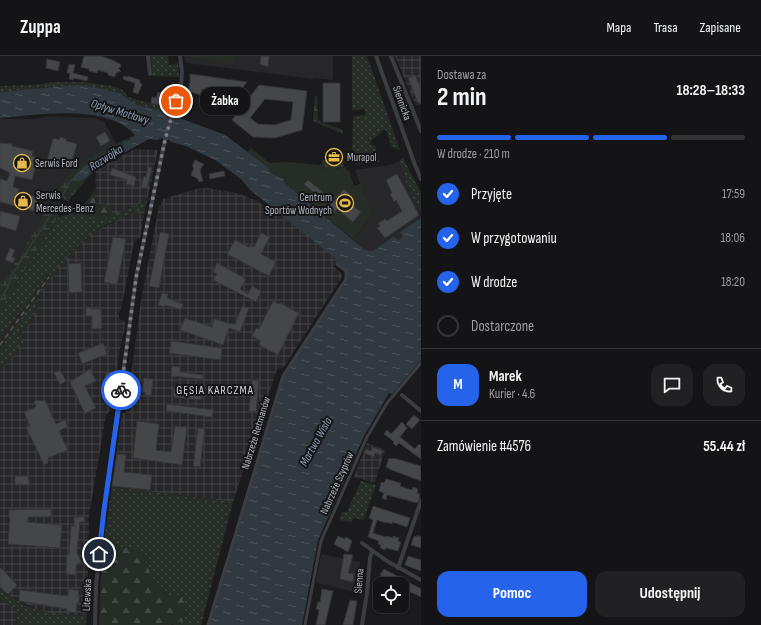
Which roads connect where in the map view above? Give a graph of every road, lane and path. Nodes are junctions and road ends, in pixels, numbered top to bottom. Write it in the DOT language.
graph roads {
  1 [pos="148,56"];
  2 [pos="180,56"];
  3 [pos="376,56"];
  4 [pos="391,56"];
  5 [pos="150,74"];
  6 [pos="421,131"];
  7 [pos="421,179"];
  8 [pos="337,264"];
  9 [pos="421,363"];
  10 [pos="402,395"];
  11 [pos="421,411"];
  12 [pos="421,501"];
  13 [pos="362,543"];
  14 [pos="372,552"];
  15 [pos="398,568"];
  16 [pos="421,580"];
  17 [pos="95,625"];
  18 [pos="208,625"];
  19 [pos="305,625"];
  20 [pos="362,625"];
  1 -- 5 [label="street"];
  2 -- 17 [label="street, Litewska"];
  3 -- 7 [label="street, Siennicka"];
  4 -- 6 [label="street"];
  8 -- 18 [label="street, Nabrzeże Retmanów"];
  9 -- 19 [label="street, Nabrzeże Szyprów"];
  10 -- 11 [label="street"];
  12 -- 15 [label="street"];
  13 -- 14 [label="street"];
  14 -- 15 [label="street"];
  14 -- 20 [label="street, Sienna"];
  15 -- 16 [label="street"];
}
